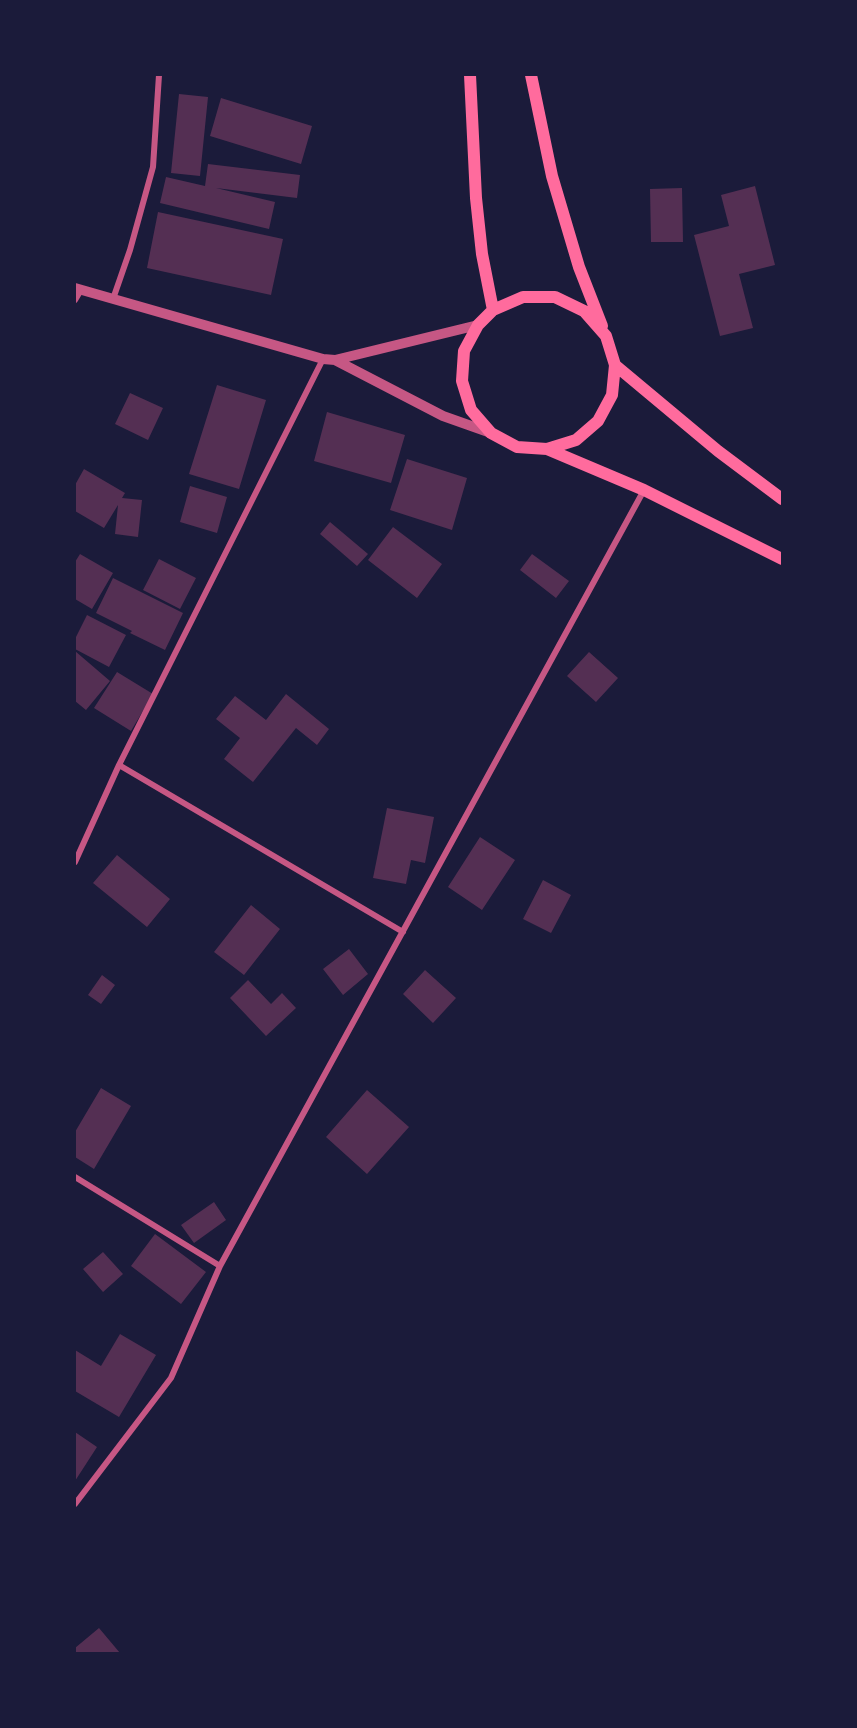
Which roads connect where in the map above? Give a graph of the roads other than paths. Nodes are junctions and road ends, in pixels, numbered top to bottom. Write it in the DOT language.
graph roads {
  1 [pos="159,75"];
  2 [pos="470,75"];
  3 [pos="531,75"];
  4 [pos="78,289"];
  5 [pos="75,300"];
  6 [pos="113,300"];
  7 [pos="493,310"];
  8 [pos="478,325"];
  9 [pos="606,336"];
  10 [pos="323,359"];
  11 [pos="335,360"];
  12 [pos="615,365"];
  13 [pos="490,433"];
  14 [pos="547,449"];
  15 [pos="644,490"];
  16 [pos="782,499"];
  17 [pos="782,559"];
  18 [pos="119,765"];
  19 [pos="75,862"];
  20 [pos="403,932"];
  21 [pos="75,1177"];
  22 [pos="220,1266"];
  23 [pos="75,1504"];
  1 -- 6 [label="street"];
  2 -- 7 [label="main road"];
  3 -- 9 [label="main road"];
  4 -- 5 [label="street"];
  4 -- 6 [label="street"];
  6 -- 10 [label="street"];
  7 -- 8 [label="main road"];
  7 -- 9 [label="main road"];
  8 -- 11 [label="street"];
  8 -- 13 [label="main road"];
  9 -- 12 [label="main road"];
  10 -- 11 [label="street"];
  10 -- 18 [label="street"];
  11 -- 13 [label="street"];
  12 -- 14 [label="main road"];
  12 -- 16 [label="main road"];
  13 -- 14 [label="main road"];
  14 -- 15 [label="main road"];
  15 -- 17 [label="main road"];
  15 -- 20 [label="street"];
  18 -- 19 [label="street"];
  18 -- 20 [label="street"];
  20 -- 22 [label="street"];
  21 -- 22 [label="street"];
  22 -- 23 [label="street"];
}
